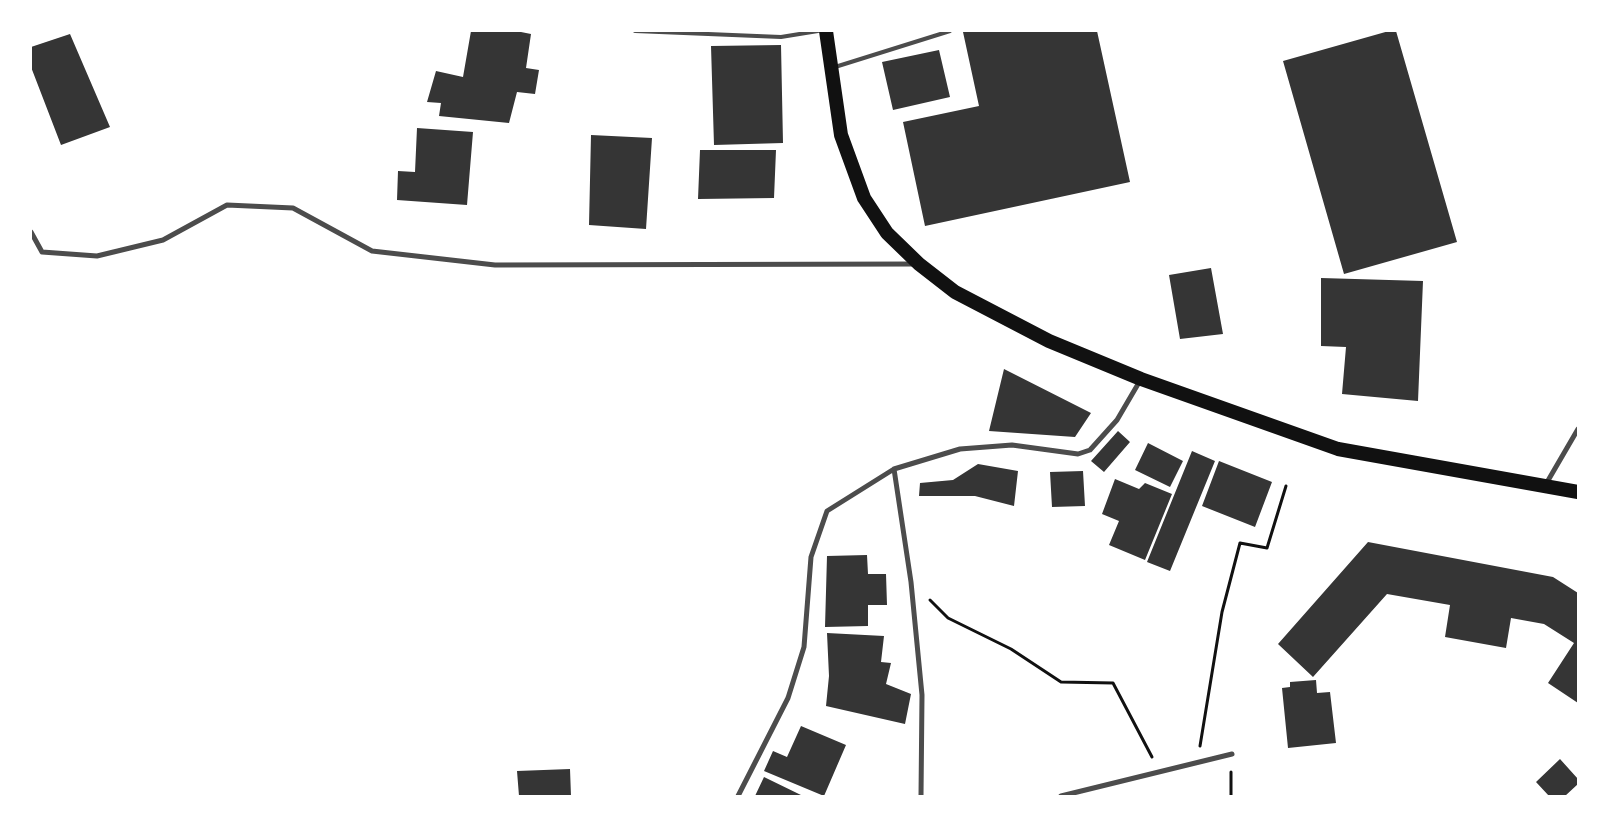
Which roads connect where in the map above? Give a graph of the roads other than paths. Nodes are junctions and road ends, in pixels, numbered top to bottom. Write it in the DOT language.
graph roads {
  1 [pos="635,31"];
  2 [pos="818,31"];
  3 [pos="826,31"];
  4 [pos="950,31"];
  5 [pos="831,69"];
  6 [pos="31,232"];
  7 [pos="919,264"];
  8 [pos="1141,379"];
  9 [pos="1578,429"];
  10 [pos="894,469"];
  11 [pos="1546,485"];
  12 [pos="1578,492"];
  13 [pos="1232,754"];
  14 [pos="738,796"];
  15 [pos="921,796"];
  16 [pos="1061,796"];
  1 -- 2 [label="lane"];
  3 -- 5 [label="highway"];
  4 -- 5 [label="lane"];
  5 -- 7 [label="highway"];
  6 -- 7 [label="street"];
  7 -- 8 [label="highway"];
  8 -- 10 [label="street"];
  8 -- 11 [label="highway"];
  9 -- 11 [label="street"];
  10 -- 14 [label="street"];
  10 -- 15 [label="street"];
  11 -- 12 [label="highway"];
  13 -- 16 [label="street"];
}
